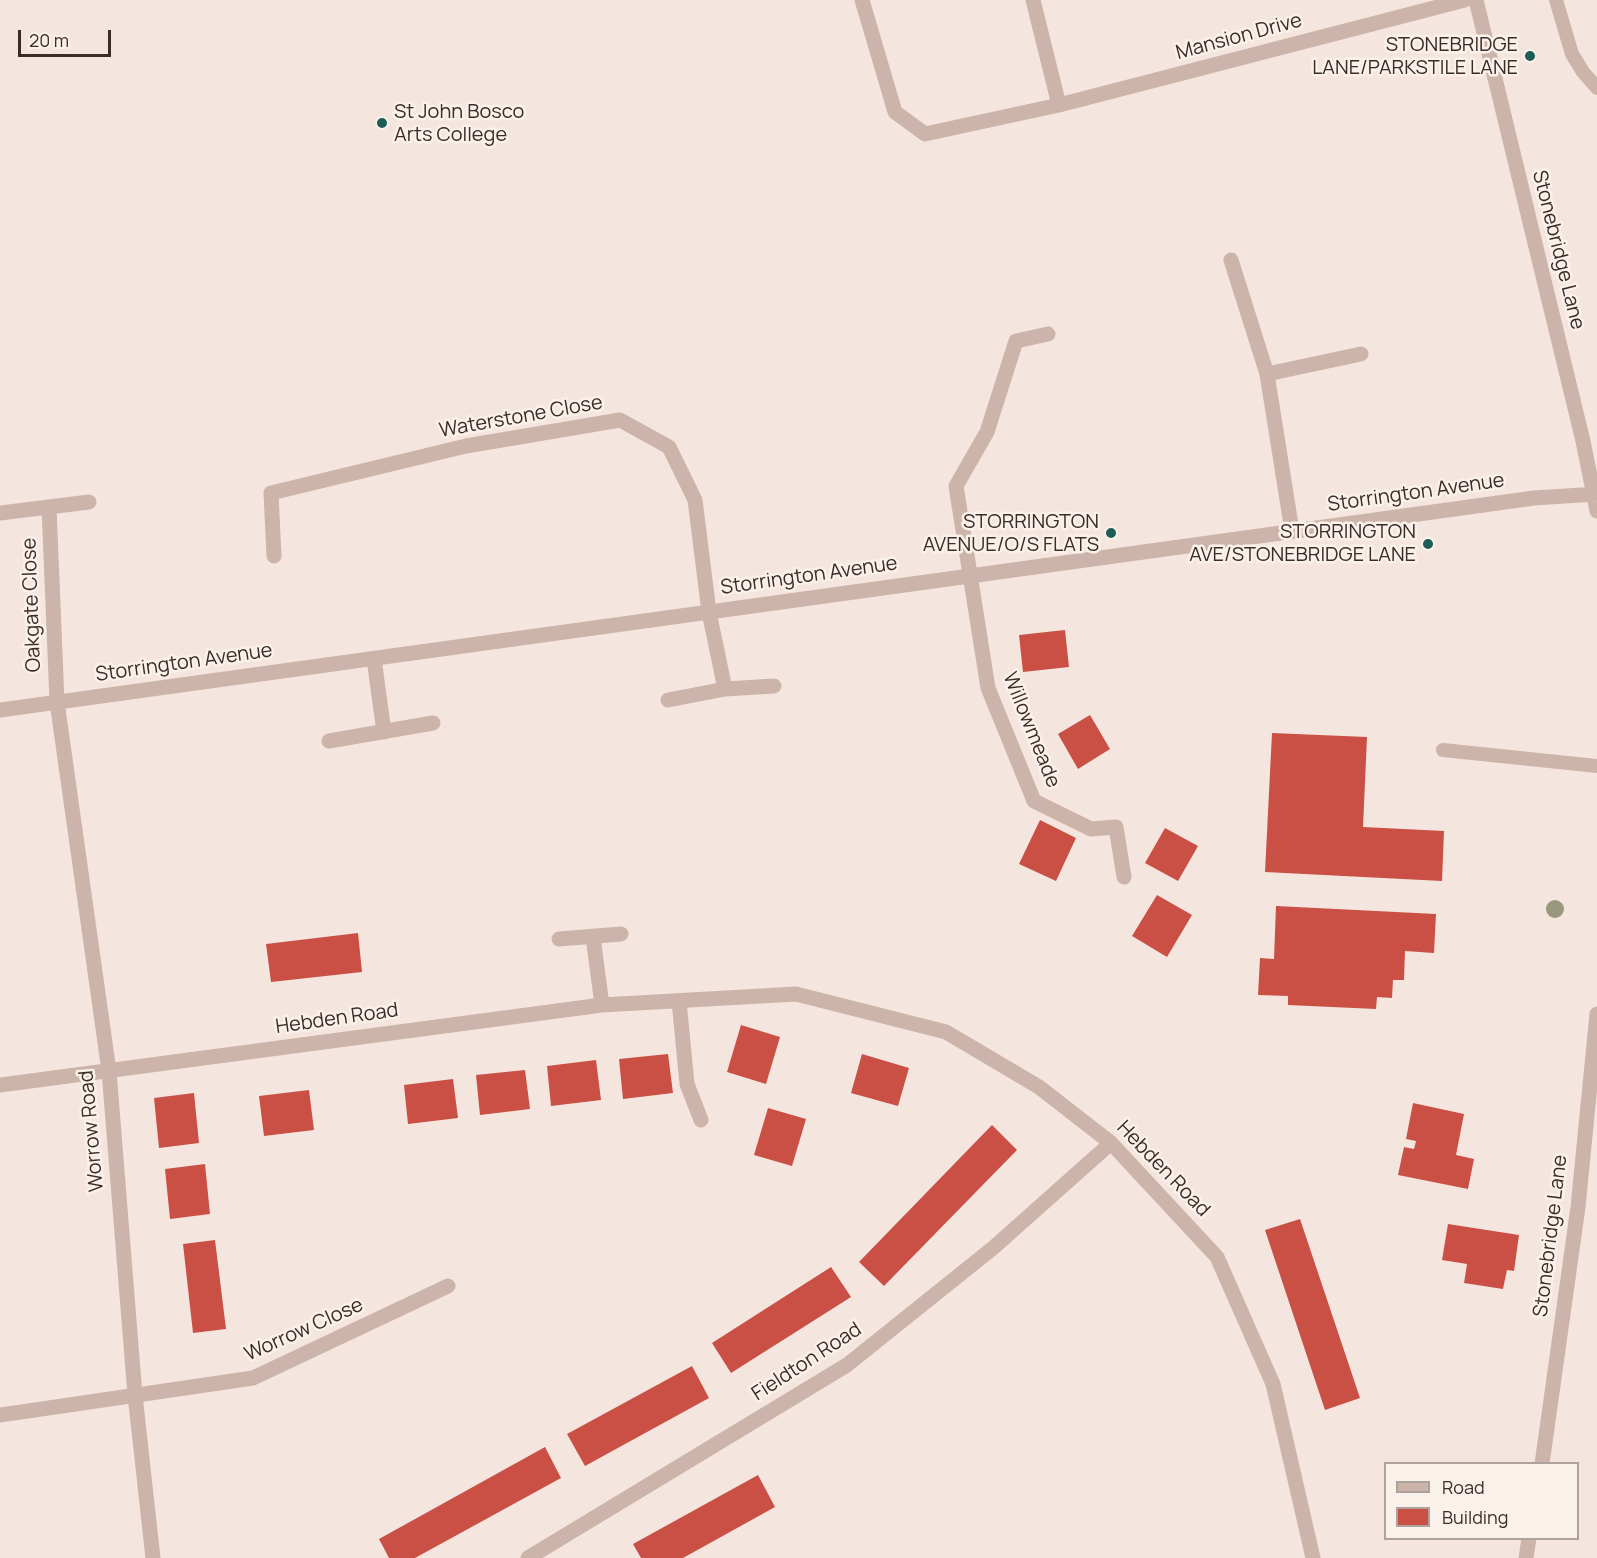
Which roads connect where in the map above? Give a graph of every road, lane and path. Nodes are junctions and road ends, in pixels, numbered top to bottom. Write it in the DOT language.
graph roads {
  1 [pos="862,0"];
  2 [pos="1033,0"];
  3 [pos="1465,0"];
  4 [pos="1476,0"];
  5 [pos="1556,0"];
  6 [pos="1597,88"];
  7 [pos="1059,105"];
  8 [pos="1231,260"];
  9 [pos="1048,334"];
  10 [pos="1361,354"];
  11 [pos="1267,374"];
  12 [pos="1596,494"];
  13 [pos="89,502"];
  14 [pos="49,507"];
  15 [pos="1597,511"];
  16 [pos="0,513"];
  17 [pos="1292,531"];
  18 [pos="274,556"];
  19 [pos="969,574"];
  20 [pos="709,612"];
  21 [pos="374,659"];
  22 [pos="774,686"];
  23 [pos="725,689"];
  24 [pos="668,700"];
  25 [pos="57,702"];
  26 [pos="0,710"];
  27 [pos="433,723"];
  28 [pos="384,732"];
  29 [pos="329,741"];
  30 [pos="1443,750"];
  31 [pos="1597,766"];
  32 [pos="1124,877"];
  33 [pos="621,934"];
  34 [pos="593,937"];
  35 [pos="559,939"];
  36 [pos="679,1001"];
  37 [pos="602,1005"];
  38 [pos="1597,1014"];
  39 [pos="109,1071"];
  40 [pos="0,1085"];
  41 [pos="701,1120"];
  42 [pos="1111,1143"];
  43 [pos="448,1286"];
  44 [pos="135,1395"];
  45 [pos="0,1415"];
  46 [pos="1542,1462"];
  47 [pos="1529,1540"];
  48 [pos="153,1558"];
  49 [pos="528,1558"];
  50 [pos="1313,1558"];
  51 [pos="1525,1558"];
  1 -- 7 [label="street, Mansion Drive"];
  2 -- 7 [label="street"];
  3 -- 7 [label="street, Mansion Drive"];
  4 -- 12 [label="street, Stonebridge Lane"];
  5 -- 6 [label="lane"];
  8 -- 11 [label="street"];
  9 -- 19 [label="street"];
  10 -- 11 [label="street"];
  11 -- 17 [label="street"];
  12 -- 15 [label="street, Stonebridge Lane"];
  12 -- 17 [label="street, Storrington Avenue"];
  13 -- 14 [label="street, Oakgate Close"];
  14 -- 16 [label="street, Oakgate Close"];
  14 -- 25 [label="street, Oakgate Close"];
  17 -- 19 [label="street, Storrington Avenue"];
  18 -- 20 [label="street, Waterstone Close"];
  19 -- 20 [label="street, Storrington Avenue"];
  19 -- 32 [label="street, Willowmeade"];
  20 -- 21 [label="street, Storrington Avenue"];
  20 -- 23 [label="street, Storrington Avenue"];
  21 -- 25 [label="street, Storrington Avenue"];
  21 -- 28 [label="street"];
  22 -- 23 [label="street"];
  23 -- 24 [label="street"];
  25 -- 26 [label="street, Storrington Avenue"];
  25 -- 39 [label="street, Worrow Road"];
  27 -- 28 [label="street"];
  28 -- 29 [label="street"];
  30 -- 31 [label="lane"];
  33 -- 34 [label="street"];
  34 -- 35 [label="street"];
  34 -- 37 [label="street"];
  36 -- 37 [label="street, Hebden Road"];
  36 -- 41 [label="street"];
  36 -- 42 [label="street, Hebden Road"];
  37 -- 39 [label="street, Hebden Road"];
  38 -- 46 [label="street, Stonebridge Lane"];
  39 -- 40 [label="street, Hebden Road"];
  39 -- 44 [label="street, Worrow Road"];
  42 -- 49 [label="street, Fieldton Road"];
  42 -- 50 [label="street, Hebden Road"];
  43 -- 44 [label="street, Worrow Close"];
  44 -- 45 [label="street, Worrow Close"];
  44 -- 48 [label="street, Worrow Road"];
  47 -- 51 [label="street"];
}
